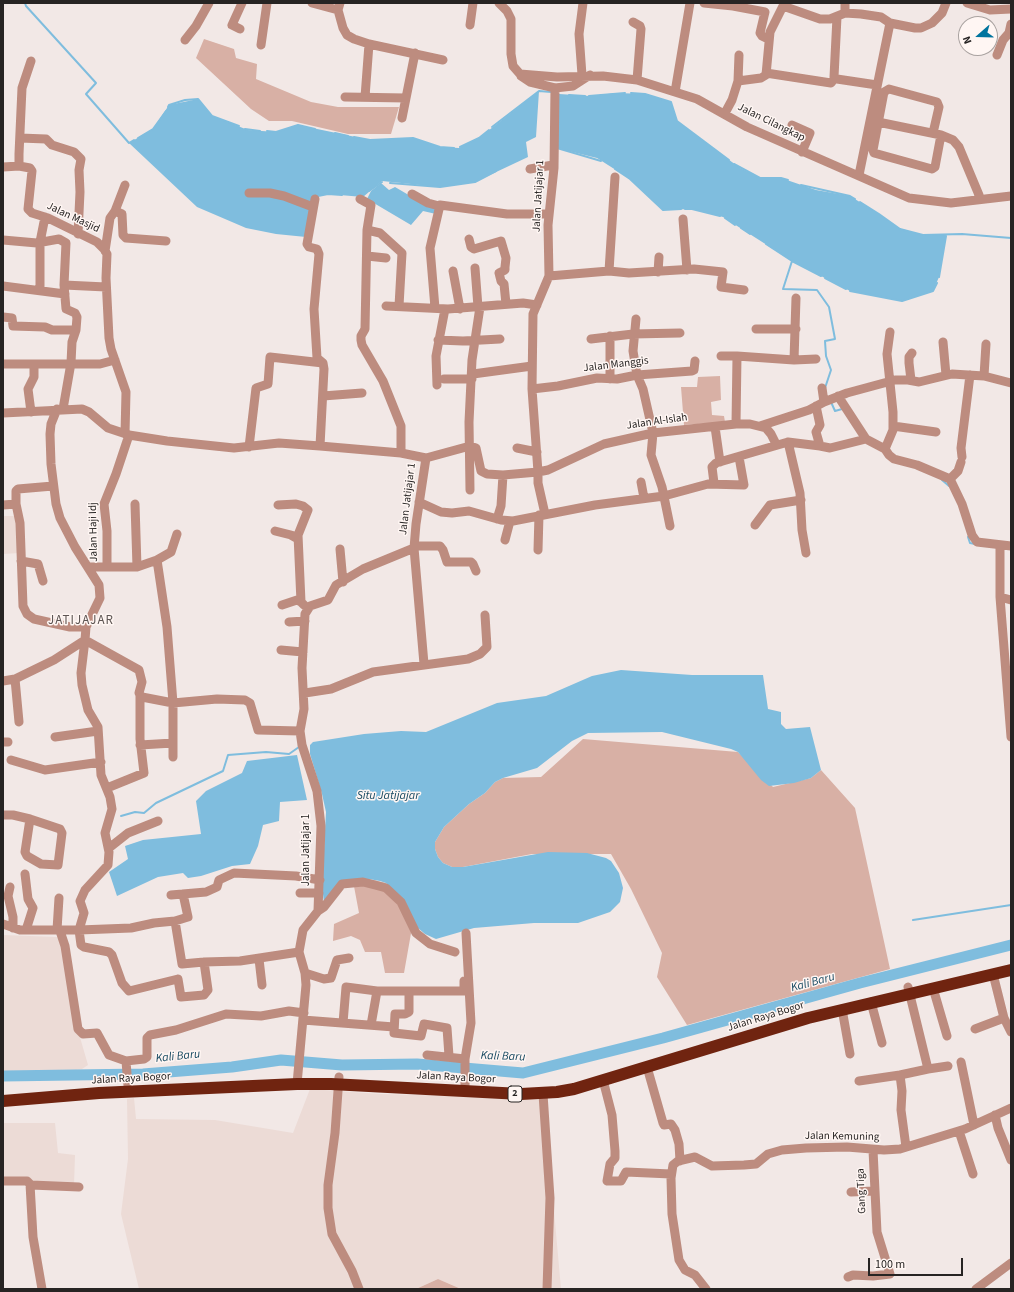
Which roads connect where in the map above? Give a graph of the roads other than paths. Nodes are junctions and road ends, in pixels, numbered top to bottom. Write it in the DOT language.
graph roads {
  1 [pos="209,3"];
  2 [pos="242,3"];
  3 [pos="267,3"];
  4 [pos="312,3"];
  5 [pos="473,3"];
  6 [pos="499,3"];
  7 [pos="583,3"];
  8 [pos="690,3"];
  9 [pos="704,3"];
  10 [pos="845,3"];
  11 [pos="946,3"];
  12 [pos="967,3"];
  13 [pos="735,4"];
  14 [pos="784,5"];
  15 [pos="339,6"];
  16 [pos="1011,9"];
  17 [pos="841,15"];
  18 [pos="633,22"];
  19 [pos="890,23"];
  20 [pos="1011,24"];
  21 [pos="470,25"];
  22 [pos="240,29"];
  23 [pos="768,39"];
  24 [pos="185,40"];
  25 [pos="369,44"];
  26 [pos="261,45"];
  27 [pos="998,52"];
  28 [pos="416,53"];
  29 [pos="739,55"];
  30 [pos="443,60"];
  31 [pos="31,61"];
  32 [pos="766,73"];
  33 [pos="519,74"];
  34 [pos="586,75"];
  35 [pos="835,78"];
  36 [pos="637,80"];
  37 [pos="738,81"];
  38 [pos="877,85"];
  39 [pos="555,92"];
  40 [pos="675,92"];
  41 [pos="345,97"];
  42 [pos="365,97"];
  43 [pos="406,98"];
  44 [pos="724,113"];
  45 [pos="402,118"];
  46 [pos="874,122"];
  47 [pos="792,125"];
  48 [pos="937,134"];
  49 [pos="20,138"];
  50 [pos="802,152"];
  51 [pos="553,165"];
  52 [pos="19,166"];
  53 [pos="3,167"];
  54 [pos="530,168"];
  55 [pos="859,175"];
  56 [pos="615,177"];
  57 [pos="125,185"];
  58 [pos="249,194"];
  59 [pos="412,194"];
  60 [pos="1011,196"];
  61 [pos="360,199"];
  62 [pos="978,199"];
  63 [pos="439,206"];
  64 [pos="115,211"];
  65 [pos="548,214"];
  66 [pos="45,217"];
  67 [pos="684,219"];
  68 [pos="367,230"];
  69 [pos="78,234"];
  70 [pos="469,239"];
  71 [pos="3,240"];
  72 [pos="40,242"];
  73 [pos="166,242"];
  74 [pos="105,251"];
  75 [pos="367,256"];
  76 [pos="659,257"];
  77 [pos="386,258"];
  78 [pos="475,268"];
  79 [pos="609,270"];
  80 [pos="687,270"];
  81 [pos="453,271"];
  82 [pos="658,272"];
  83 [pos="549,276"];
  84 [pos="3,286"];
  85 [pos="106,287"];
  86 [pos="65,289"];
  87 [pos="40,290"];
  88 [pos="744,290"];
  89 [pos="796,298"];
  90 [pos="506,304"];
  91 [pos="537,305"];
  92 [pos="386,306"];
  93 [pos="400,306"];
  94 [pos="479,307"];
  95 [pos="435,308"];
  96 [pos="445,309"];
  97 [pos="460,309"];
  98 [pos="3,317"];
  99 [pos="636,319"];
  100 [pos="756,329"];
  101 [pos="796,329"];
  102 [pos="76,330"];
  103 [pos="890,332"];
  104 [pos="680,333"];
  105 [pos="633,334"];
  106 [pos="610,336"];
  107 [pos="500,339"];
  108 [pos="591,339"];
  109 [pos="438,340"];
  110 [pos="476,341"];
  111 [pos="943,342"];
  112 [pos="986,344"];
  113 [pos="912,353"];
  114 [pos="721,356"];
  115 [pos="737,356"];
  116 [pos="816,359"];
  117 [pos="115,360"];
  118 [pos="794,360"];
  119 [pos="695,361"];
  120 [pos="71,363"];
  121 [pos="323,363"];
  122 [pos="3,364"];
  123 [pos="34,364"];
  124 [pos="532,366"];
  125 [pos="637,374"];
  126 [pos="946,375"];
  127 [pos="970,375"];
  128 [pos="472,376"];
  129 [pos="984,376"];
  130 [pos="610,379"];
  131 [pos="911,380"];
  132 [pos="890,382"];
  133 [pos="1011,383"];
  134 [pos="822,388"];
  135 [pos="532,389"];
  136 [pos="362,393"];
  137 [pos="323,396"];
  138 [pos="838,396"];
  139 [pos="820,404"];
  140 [pos="60,409"];
  141 [pos="31,412"];
  142 [pos="3,413"];
  143 [pos="736,424"];
  144 [pos="760,426"];
  145 [pos="893,426"];
  146 [pos="714,428"];
  147 [pos="936,432"];
  148 [pos="653,433"];
  149 [pos="127,434"];
  150 [pos="866,438"];
  151 [pos="788,442"];
  152 [pos="776,444"];
  153 [pos="320,446"];
  154 [pos="470,446"];
  155 [pos="820,446"];
  156 [pos="249,447"];
  157 [pos="516,448"];
  158 [pos="885,450"];
  159 [pos="537,452"];
  160 [pos="401,453"];
  161 [pos="739,457"];
  162 [pos="426,458"];
  163 [pos="720,462"];
  164 [pos="538,472"];
  165 [pos="503,475"];
  166 [pos="950,478"];
  167 [pos="641,482"];
  168 [pos="714,483"];
  169 [pos="53,486"];
  170 [pos="470,490"];
  171 [pos="664,496"];
  172 [pos="644,498"];
  173 [pos="801,500"];
  174 [pos="419,502"];
  175 [pos="16,504"];
  176 [pos="135,504"];
  177 [pos="278,504"];
  178 [pos="3,505"];
  179 [pos="542,515"];
  180 [pos="497,519"];
  181 [pos="510,521"];
  182 [pos="755,525"];
  183 [pos="670,526"];
  184 [pos="275,531"];
  185 [pos="177,534"];
  186 [pos="298,539"];
  187 [pos="505,540"];
  188 [pos="1000,545"];
  189 [pos="1011,546"];
  190 [pos="414,547"];
  191 [pos="340,549"];
  192 [pos="538,550"];
  193 [pos="806,553"];
  194 [pos="157,560"];
  195 [pos="21,561"];
  196 [pos="88,567"];
  197 [pos="107,567"];
  198 [pos="137,567"];
  199 [pos="476,571"];
  200 [pos="43,581"];
  201 [pos="343,582"];
  202 [pos="1000,597"];
  203 [pos="1011,600"];
  204 [pos="301,602"];
  205 [pos="282,605"];
  206 [pos="306,610"];
  207 [pos="485,615"];
  208 [pos="289,622"];
  209 [pos="305,622"];
  210 [pos="86,627"];
  211 [pos="85,640"];
  212 [pos="281,650"];
  213 [pos="303,652"];
  214 [pos="424,664"];
  215 [pos="15,679"];
  216 [pos="3,681"];
  217 [pos="305,693"];
  218 [pos="140,696"];
  219 [pos="173,703"];
  220 [pos="19,722"];
  221 [pos="98,731"];
  222 [pos="300,731"];
  223 [pos="55,737"];
  224 [pos="1011,737"];
  225 [pos="173,743"];
  226 [pos="140,745"];
  227 [pos="173,757"];
  228 [pos="11,760"];
  229 [pos="101,762"];
  230 [pos="107,788"];
  231 [pos="3,815"];
  232 [pos="30,819"];
  233 [pos="158,821"];
  234 [pos="108,848"];
  235 [pos="25,874"];
  236 [pos="320,880"];
  237 [pos="10,886"];
  238 [pos="300,893"];
  239 [pos="319,893"];
  240 [pos="182,894"];
  241 [pos="171,895"];
  242 [pos="59,898"];
  243 [pos="318,911"];
  244 [pos="175,920"];
  245 [pos="3,924"];
  246 [pos="14,928"];
  247 [pos="26,930"];
  248 [pos="58,930"];
  249 [pos="79,930"];
  250 [pos="466,933"];
  251 [pos="299,952"];
  252 [pos="455,952"];
  253 [pos="349,958"];
  254 [pos="259,959"];
  255 [pos="204,962"];
  256 [pos="1011,962"];
  257 [pos="1011,970"];
  258 [pos="305,973"];
  259 [pos="994,974"];
  260 [pos="464,980"];
  261 [pos="262,984"];
  262 [pos="933,988"];
  263 [pos="909,990"];
  264 [pos="377,991"];
  265 [pos="408,991"];
  266 [pos="871,1002"];
  267 [pos="842,1009"];
  268 [pos="304,1016"];
  269 [pos="1004,1018"];
  270 [pos="343,1023"];
  271 [pos="372,1025"];
  272 [pos="394,1027"];
  273 [pos="975,1029"];
  274 [pos="1011,1032"];
  275 [pos="947,1036"];
  276 [pos="882,1043"];
  277 [pos="687,1051"];
  278 [pos="850,1054"];
  279 [pos="427,1055"];
  280 [pos="449,1056"];
  281 [pos="126,1061"];
  282 [pos="961,1062"];
  283 [pos="948,1066"];
  284 [pos="647,1067"];
  285 [pos="928,1068"];
  286 [pos="465,1070"];
  287 [pos="900,1075"];
  288 [pos="298,1077"];
  289 [pos="603,1080"];
  290 [pos="339,1081"];
  291 [pos="859,1081"];
  292 [pos="128,1082"];
  293 [pos="3,1094"];
  294 [pos="543,1094"];
  295 [pos="3,1102"];
  296 [pos="1011,1108"];
  297 [pos="995,1115"];
  298 [pos="974,1125"];
  299 [pos="959,1131"];
  300 [pos="906,1147"];
  301 [pos="873,1150"];
  302 [pos="1011,1160"];
  303 [pos="680,1161"];
  304 [pos="671,1174"];
  305 [pos="973,1174"];
  306 [pos="3,1181"];
  307 [pos="30,1185"];
  308 [pos="79,1187"];
  309 [pos="874,1191"];
  310 [pos="850,1192"];
  311 [pos="1011,1263"];
  312 [pos="848,1277"];
  313 [pos="42,1289"];
  314 [pos="359,1289"];
  315 [pos="547,1289"];
  316 [pos="706,1289"];
  317 [pos="976,1289"];
  1 -- 24 [label="street"];
  2 -- 22 [label="street"];
  3 -- 26 [label="street"];
  4 -- 15 [label="street"];
  5 -- 21 [label="street"];
  6 -- 33 [label="street"];
  7 -- 34 [label="street"];
  8 -- 40 [label="street"];
  9 -- 13 [label="street"];
  10 -- 17 [label="street"];
  11 -- 19 [label="street"];
  12 -- 16 [label="street"];
  13 -- 23 [label="street"];
  14 -- 17 [label="street"];
  14 -- 23 [label="street"];
  15 -- 25 [label="street"];
  17 -- 19 [label="street"];
  17 -- 35 [label="street"];
  18 -- 36 [label="street"];
  19 -- 38 [label="street"];
  20 -- 27 [label="street"];
  23 -- 32 [label="street"];
  25 -- 28 [label="street"];
  25 -- 42 [label="street"];
  28 -- 30 [label="street"];
  28 -- 43 [label="street"];
  29 -- 37 [label="street"];
  31 -- 49 [label="street"];
  32 -- 35 [label="street"];
  32 -- 37 [label="street"];
  33 -- 34 [label="street, Jalan Cilangkap"];
  33 -- 39 [label="street"];
  34 -- 36 [label="street, Jalan Cilangkap"];
  34 -- 39 [label="street"];
  35 -- 38 [label="street"];
  36 -- 40 [label="street, Jalan Cilangkap"];
  37 -- 44 [label="street"];
  38 -- 46 [label="street"];
  39 -- 51 [label="street, Jalan Jatijajar 1"];
  40 -- 44 [label="street, Jalan Cilangkap"];
  41 -- 42 [label="street"];
  42 -- 43 [label="street"];
  43 -- 45 [label="street"];
  44 -- 50 [label="street, Jalan Cilangkap"];
  46 -- 48 [label="street"];
  46 -- 48 [label="street"];
  46 -- 48 [label="street"];
  46 -- 55 [label="street"];
  47 -- 50 [label="street"];
  48 -- 62 [label="street"];
  49 -- 52 [label="street"];
  49 -- 69 [label="street"];
  50 -- 55 [label="street, Jalan Cilangkap"];
  51 -- 54 [label="street"];
  51 -- 65 [label="street, Jalan Jatijajar 1"];
  52 -- 53 [label="street"];
  52 -- 66 [label="street, Jalan Masjid"];
  55 -- 62 [label="street, Jalan Cilangkap"];
  56 -- 79 [label="street"];
  57 -- 64 [label="street"];
  58 -- 121 [label="street"];
  59 -- 63 [label="street"];
  60 -- 62 [label="street, Jalan Cilangkap"];
  61 -- 68 [label="street"];
  63 -- 65 [label="street"];
  63 -- 95 [label="street"];
  64 -- 73 [label="street"];
  64 -- 74 [label="street"];
  65 -- 83 [label="street, Jalan Jatijajar 1"];
  66 -- 69 [label="street, Jalan Masjid"];
  66 -- 72 [label="street"];
  67 -- 80 [label="street"];
  68 -- 75 [label="street"];
  68 -- 93 [label="street"];
  69 -- 74 [label="street, Jalan Masjid"];
  70 -- 90 [label="street"];
  71 -- 72 [label="street"];
  72 -- 86 [label="street"];
  72 -- 87 [label="street"];
  74 -- 85 [label="street"];
  75 -- 77 [label="street"];
  75 -- 160 [label="street"];
  76 -- 82 [label="street"];
  78 -- 94 [label="street"];
  79 -- 82 [label="street"];
  79 -- 83 [label="street"];
  80 -- 82 [label="street"];
  80 -- 88 [label="street"];
  81 -- 97 [label="street"];
  83 -- 91 [label="street, Jalan Jatijajar 1"];
  84 -- 87 [label="street"];
  85 -- 86 [label="street"];
  85 -- 117 [label="street"];
  86 -- 87 [label="street"];
  86 -- 102 [label="street"];
  89 -- 101 [label="street"];
  90 -- 91 [label="street"];
  90 -- 94 [label="street"];
  91 -- 124 [label="street, Jalan Jatijajar 1"];
  92 -- 93 [label="street"];
  93 -- 95 [label="street"];
  94 -- 97 [label="street"];
  94 -- 110 [label="street"];
  95 -- 96 [label="street"];
  96 -- 97 [label="street"];
  96 -- 109 [label="street"];
  98 -- 102 [label="street"];
  99 -- 105 [label="street"];
  100 -- 101 [label="street"];
  101 -- 118 [label="street"];
  102 -- 120 [label="street"];
  103 -- 132 [label="street"];
  104 -- 105 [label="street"];
  105 -- 106 [label="street"];
  105 -- 125 [label="street"];
  106 -- 108 [label="street"];
  106 -- 130 [label="street"];
  107 -- 110 [label="street"];
  109 -- 110 [label="street"];
  109 -- 128 [label="street"];
  110 -- 128 [label="street"];
  111 -- 126 [label="street"];
  112 -- 129 [label="street"];
  113 -- 131 [label="street"];
  114 -- 115 [label="street"];
  115 -- 118 [label="street"];
  115 -- 143 [label="street"];
  116 -- 118 [label="street"];
  117 -- 120 [label="street"];
  117 -- 149 [label="street"];
  119 -- 125 [label="street, Jalan Manggis"];
  120 -- 123 [label="street"];
  120 -- 140 [label="street"];
  121 -- 137 [label="street"];
  121 -- 156 [label="street"];
  122 -- 123 [label="street"];
  123 -- 141 [label="street"];
  124 -- 128 [label="street"];
  124 -- 135 [label="street, Jalan Jatijajar 1"];
  125 -- 130 [label="street, Jalan Manggis"];
  125 -- 148 [label="street"];
  126 -- 127 [label="street"];
  126 -- 131 [label="street"];
  127 -- 129 [label="street"];
  127 -- 166 [label="street"];
  128 -- 154 [label="street"];
  129 -- 133 [label="street"];
  130 -- 135 [label="street, Jalan Manggis"];
  131 -- 132 [label="street"];
  132 -- 138 [label="street"];
  132 -- 145 [label="street"];
  134 -- 139 [label="street"];
  135 -- 159 [label="street, Jalan Jatijajar 1"];
  136 -- 137 [label="street"];
  137 -- 153 [label="street"];
  138 -- 139 [label="street"];
  138 -- 150 [label="street"];
  139 -- 144 [label="street"];
  139 -- 155 [label="street"];
  140 -- 141 [label="street"];
  140 -- 149 [label="street"];
  140 -- 169 [label="street"];
  141 -- 142 [label="street"];
  143 -- 144 [label="street, Jalan Al-Islah"];
  143 -- 146 [label="street, Jalan Al-Islah"];
  144 -- 152 [label="street"];
  145 -- 147 [label="street"];
  145 -- 158 [label="street"];
  146 -- 148 [label="street, Jalan Al-Islah"];
  146 -- 163 [label="street"];
  148 -- 164 [label="street, Jalan Al-Islah"];
  148 -- 171 [label="street"];
  149 -- 156 [label="street"];
  149 -- 197 [label="street, Jalan Haji Idj"];
  150 -- 155 [label="street"];
  150 -- 158 [label="street"];
  151 -- 152 [label="street"];
  151 -- 155 [label="street"];
  151 -- 173 [label="street"];
  152 -- 161 [label="street"];
  153 -- 156 [label="street"];
  153 -- 160 [label="street"];
  154 -- 162 [label="street, Jalan Jatijajar 1"];
  154 -- 165 [label="street"];
  154 -- 170 [label="street"];
  157 -- 159 [label="street"];
  158 -- 166 [label="street"];
  159 -- 164 [label="street, Jalan Jatijajar 1"];
  160 -- 162 [label="street"];
  161 -- 163 [label="street"];
  161 -- 168 [label="street"];
  162 -- 174 [label="street, Jalan Jatijajar 1"];
  163 -- 168 [label="street"];
  164 -- 165 [label="street"];
  164 -- 179 [label="street, Jalan Jatijajar 1"];
  165 -- 180 [label="street"];
  166 -- 188 [label="street"];
  167 -- 172 [label="street"];
  168 -- 171 [label="street"];
  169 -- 175 [label="street"];
  169 -- 196 [label="street"];
  171 -- 172 [label="street"];
  171 -- 183 [label="street"];
  172 -- 179 [label="street"];
  173 -- 182 [label="street"];
  173 -- 193 [label="street"];
  174 -- 180 [label="street"];
  174 -- 190 [label="street, Jalan Jatijajar 1"];
  175 -- 178 [label="street"];
  175 -- 195 [label="street"];
  176 -- 198 [label="street"];
  177 -- 186 [label="street"];
  179 -- 181 [label="street"];
  179 -- 192 [label="street, Jalan Jatijajar 1"];
  180 -- 181 [label="street"];
  181 -- 187 [label="street"];
  184 -- 186 [label="street"];
  185 -- 194 [label="street"];
  186 -- 204 [label="street"];
  188 -- 189 [label="street"];
  188 -- 202 [label="street"];
  190 -- 199 [label="street"];
  190 -- 201 [label="street, Jalan Jatijajar 1"];
  190 -- 214 [label="street"];
  191 -- 201 [label="street"];
  194 -- 198 [label="street"];
  194 -- 219 [label="street"];
  195 -- 200 [label="street"];
  195 -- 210 [label="street"];
  196 -- 197 [label="street, Jalan Haji Idj"];
  196 -- 210 [label="street"];
  197 -- 198 [label="street"];
  201 -- 206 [label="street, Jalan Jatijajar 1"];
  202 -- 203 [label="street"];
  202 -- 224 [label="street"];
  204 -- 205 [label="street"];
  204 -- 206 [label="street"];
  206 -- 209 [label="street, Jalan Jatijajar 1"];
  207 -- 214 [label="street"];
  208 -- 209 [label="street"];
  209 -- 213 [label="street, Jalan Jatijajar 1"];
  210 -- 211 [label="street"];
  211 -- 215 [label="street"];
  211 -- 218 [label="street"];
  211 -- 221 [label="street"];
  212 -- 213 [label="street"];
  213 -- 217 [label="street, Jalan Jatijajar 1"];
  214 -- 217 [label="street"];
  215 -- 216 [label="street"];
  215 -- 220 [label="street"];
  217 -- 222 [label="street, Jalan Jatijajar 1"];
  218 -- 219 [label="street"];
  218 -- 226 [label="street"];
  219 -- 222 [label="street"];
  219 -- 225 [label="street"];
  221 -- 223 [label="street"];
  221 -- 229 [label="street"];
  222 -- 236 [label="street, Jalan Jatijajar 1"];
  225 -- 226 [label="street"];
  225 -- 227 [label="street"];
  226 -- 230 [label="street"];
  228 -- 229 [label="street"];
  229 -- 230 [label="street"];
  230 -- 234 [label="street"];
  231 -- 232 [label="street"];
  232 -- 232 [label="street"];
  233 -- 234 [label="street"];
  234 -- 249 [label="street"];
  235 -- 247 [label="street"];
  236 -- 239 [label="street, Jalan Jatijajar 1"];
  236 -- 240 [label="street"];
  237 -- 246 [label="street"];
  238 -- 239 [label="street"];
  239 -- 243 [label="street, Jalan Jatijajar 1"];
  240 -- 241 [label="street"];
  240 -- 244 [label="street"];
  242 -- 248 [label="street"];
  243 -- 251 [label="street"];
  243 -- 252 [label="street"];
  244 -- 249 [label="street"];
  244 -- 255 [label="street"];
  245 -- 246 [label="street"];
  246 -- 247 [label="street"];
  247 -- 248 [label="street"];
  248 -- 249 [label="street"];
  248 -- 281 [label="street"];
  249 -- 255 [label="street"];
  250 -- 286 [label="street"];
  251 -- 254 [label="street"];
  251 -- 258 [label="street"];
  253 -- 258 [label="street"];
  254 -- 255 [label="street"];
  254 -- 261 [label="street"];
  256 -- 263 [label="highway, Jalan Raya Bogor / 2"];
  257 -- 259 [label="highway, Jalan Raya Bogor / 2"];
  258 -- 268 [label="street"];
  259 -- 262 [label="highway, Jalan Raya Bogor / 2"];
  259 -- 269 [label="street"];
  260 -- 265 [label="street"];
  262 -- 263 [label="highway, Jalan Raya Bogor / 2"];
  262 -- 275 [label="street"];
  263 -- 266 [label="highway, Jalan Raya Bogor / 2"];
  263 -- 277 [label="highway, Jalan Raya Bogor / 2"];
  263 -- 285 [label="street"];
  264 -- 265 [label="street"];
  264 -- 270 [label="street"];
  264 -- 271 [label="street"];
  265 -- 272 [label="street"];
  266 -- 267 [label="highway, Jalan Raya Bogor / 2"];
  266 -- 276 [label="street"];
  267 -- 277 [label="highway, Jalan Raya Bogor / 2"];
  267 -- 278 [label="street"];
  268 -- 270 [label="street"];
  268 -- 281 [label="street"];
  268 -- 288 [label="street"];
  269 -- 273 [label="street"];
  269 -- 274 [label="street"];
  270 -- 271 [label="street"];
  271 -- 272 [label="street"];
  272 -- 280 [label="street"];
  277 -- 284 [label="highway, Jalan Raya Bogor / 2"];
  277 -- 286 [label="highway, Jalan Raya Bogor / 2"];
  279 -- 280 [label="street"];
  280 -- 286 [label="street"];
  281 -- 292 [label="street"];
  282 -- 298 [label="street"];
  283 -- 285 [label="street"];
  284 -- 289 [label="highway, Jalan Raya Bogor / 2"];
  284 -- 303 [label="street"];
  285 -- 287 [label="street"];
  286 -- 290 [label="highway, Jalan Raya Bogor / 2"];
  287 -- 291 [label="street"];
  287 -- 300 [label="street"];
  288 -- 290 [label="highway, Jalan Raya Bogor / 2"];
  288 -- 292 [label="highway, Jalan Raya Bogor / 2"];
  288 -- 295 [label="highway, Jalan Raya Bogor / 2"];
  289 -- 294 [label="highway, Jalan Raya Bogor / 2"];
  289 -- 304 [label="street"];
  290 -- 294 [label="highway, Jalan Raya Bogor / 2"];
  290 -- 314 [label="street"];
  292 -- 293 [label="highway, Jalan Raya Bogor / 2"];
  294 -- 315 [label="street"];
  296 -- 297 [label="street, Jalan Kemuning"];
  297 -- 298 [label="street, Jalan Kemuning"];
  297 -- 302 [label="street"];
  298 -- 299 [label="street, Jalan Kemuning"];
  299 -- 300 [label="street, Jalan Kemuning"];
  299 -- 305 [label="street"];
  300 -- 301 [label="street, Jalan Kemuning"];
  301 -- 303 [label="street, Jalan Kemuning"];
  301 -- 309 [label="street, Gang Tiga"];
  303 -- 304 [label="street"];
  304 -- 316 [label="street"];
  306 -- 307 [label="street"];
  307 -- 308 [label="street"];
  307 -- 313 [label="street"];
  309 -- 310 [label="street"];
  309 -- 312 [label="street, Gang Tiga"];
  311 -- 317 [label="street"];
}
